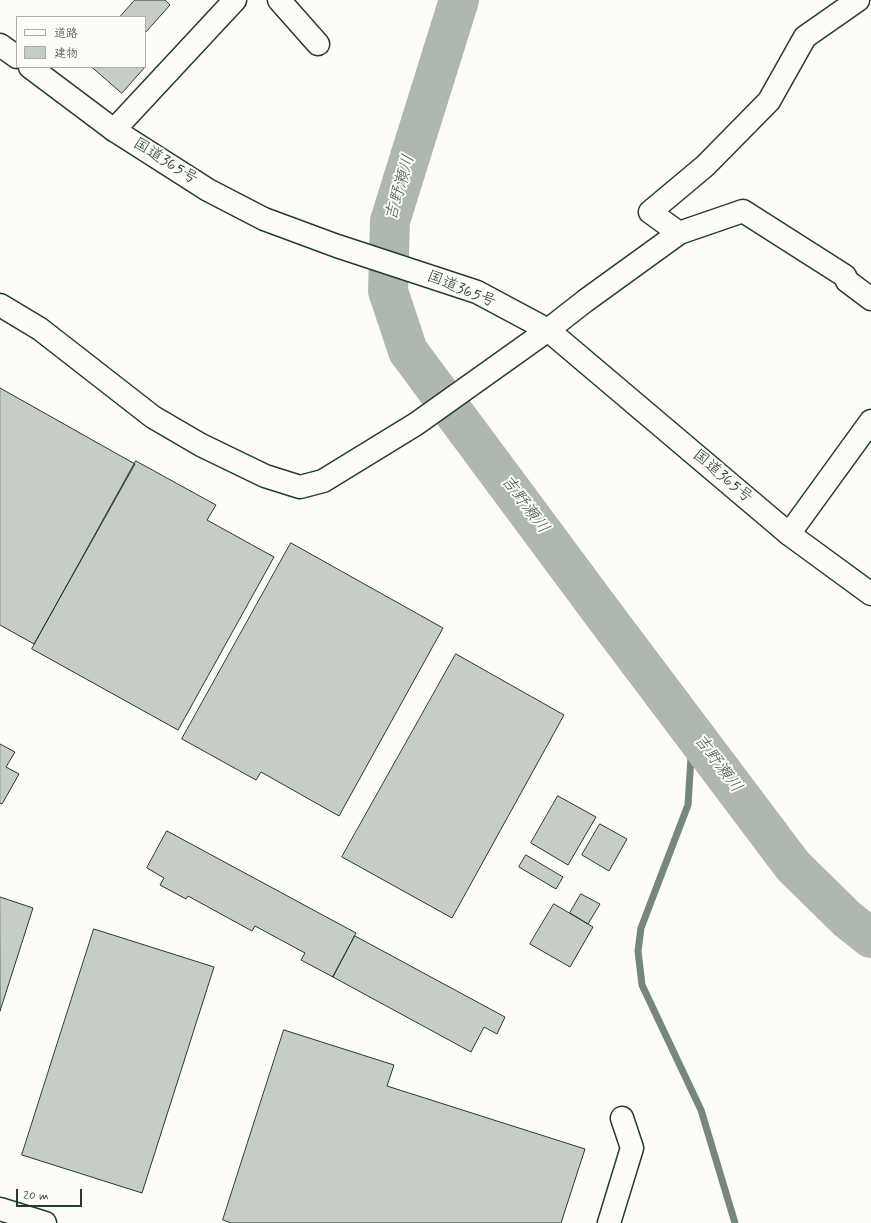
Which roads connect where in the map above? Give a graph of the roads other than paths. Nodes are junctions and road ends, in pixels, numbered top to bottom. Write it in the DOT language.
graph roads {
  1 [pos="235,0"];
  2 [pos="279,0"];
  3 [pos="858,0"];
  4 [pos="318,44"];
  5 [pos="0,45"];
  6 [pos="16,56"];
  7 [pos="31,68"];
  8 [pos="114,130"];
  9 [pos="679,233"];
  10 [pos="871,299"];
  11 [pos="0,305"];
  12 [pos="548,330"];
  13 [pos="871,421"];
  14 [pos="789,534"];
  15 [pos="871,594"];
  16 [pos="622,1118"];
  17 [pos="0,1209"];
  18 [pos="45,1223"];
  19 [pos="609,1223"];
  1 -- 8 [label="main road"];
  2 -- 4 [label="main road"];
  3 -- 9 [label="main road"];
  5 -- 6 [label="main road"];
  7 -- 8 [label="main road, 国道365号"];
  8 -- 12 [label="main road, 国道365号"];
  9 -- 10 [label="main road"];
  9 -- 12 [label="main road"];
  11 -- 12 [label="main road"];
  12 -- 14 [label="main road, 国道365号"];
  13 -- 14 [label="main road"];
  14 -- 15 [label="main road, 国道365号"];
  16 -- 19 [label="main road"];
  17 -- 18 [label="main road"];
}
